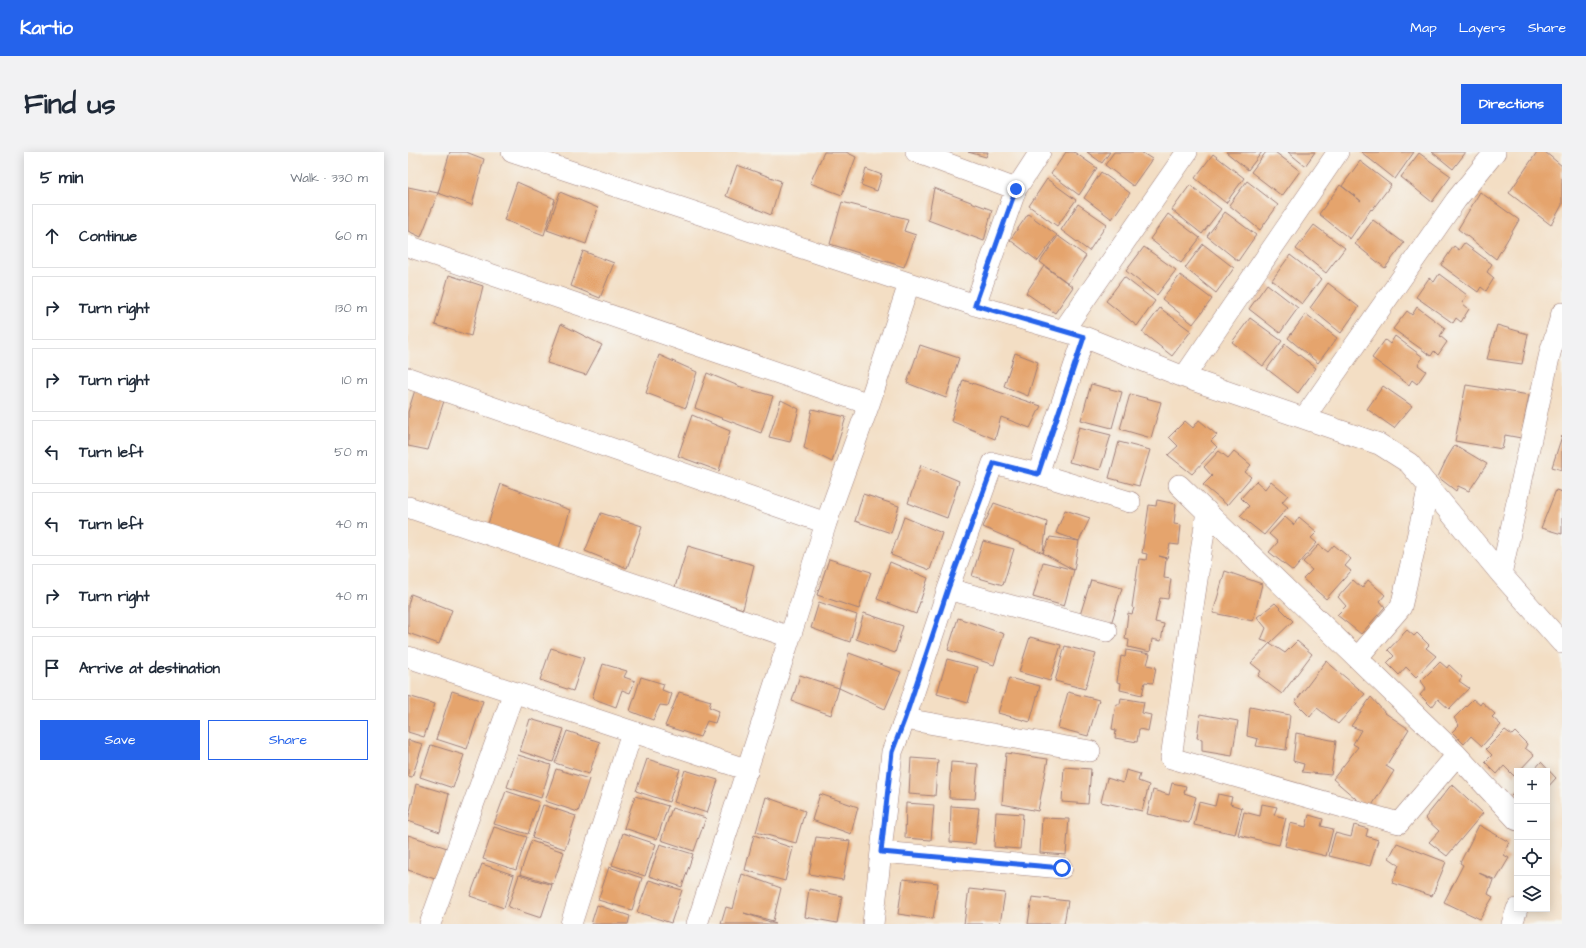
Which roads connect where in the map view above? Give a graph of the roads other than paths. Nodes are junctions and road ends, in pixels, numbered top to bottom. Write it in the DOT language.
graph roads {
  1 [pos="512,152"];
  2 [pos="916,152"];
  3 [pos="1040,152"];
  4 [pos="1187,152"];
  5 [pos="1338,152"];
  6 [pos="1494,152"];
  7 [pos="1016,189"];
  8 [pos="408,246"];
  9 [pos="909,284"];
  10 [pos="975,305"];
  11 [pos="1562,313"];
  12 [pos="1063,331"];
  13 [pos="1084,337"];
  14 [pos="1184,377"];
  15 [pos="408,378"];
  16 [pos="869,404"];
  17 [pos="1304,418"];
  18 [pos="1038,474"];
  19 [pos="1179,485"];
  20 [pos="1429,486"];
  21 [pos="1130,502"];
  22 [pos="408,507"];
  23 [pos="1207,511"];
  24 [pos="826,523"];
  25 [pos="1501,574"];
  26 [pos="948,589"];
  27 [pos="1107,631"];
  28 [pos="790,637"];
  29 [pos="1562,643"];
  30 [pos="408,657"];
  31 [pos="1358,657"];
  32 [pos="514,692"];
  33 [pos="905,718"];
  34 [pos="632,732"];
  35 [pos="1090,750"];
  36 [pos="1457,755"];
  37 [pos="748,770"];
  38 [pos="1514,817"];
  39 [pos="881,852"];
  40 [pos="1062,868"];
  41 [pos="1516,912"];
  42 [pos="430,924"];
  43 [pos="571,924"];
  44 [pos="696,924"];
  45 [pos="873,924"];
  46 [pos="1512,924"];
  1 -- 9 [label="street"];
  2 -- 7 [label="street"];
  3 -- 7 [label="street"];
  4 -- 12 [label="street"];
  5 -- 14 [label="street"];
  6 -- 17 [label="street"];
  7 -- 10 [label="street"];
  8 -- 16 [label="street"];
  9 -- 10 [label="street"];
  9 -- 16 [label="street"];
  10 -- 12 [label="street"];
  11 -- 25 [label="street"];
  12 -- 13 [label="street"];
  13 -- 14 [label="street"];
  13 -- 18 [label="street"];
  14 -- 17 [label="street"];
  15 -- 24 [label="street"];
  16 -- 24 [label="street"];
  17 -- 20 [label="street"];
  18 -- 21 [label="street"];
  18 -- 26 [label="street"];
  19 -- 23 [label="street"];
  20 -- 25 [label="street"];
  20 -- 31 [label="street"];
  22 -- 28 [label="street"];
  23 -- 31 [label="street"];
  23 -- 36 [label="street"];
  24 -- 28 [label="street"];
  25 -- 29 [label="street"];
  26 -- 27 [label="street"];
  26 -- 33 [label="street"];
  28 -- 37 [label="street"];
  30 -- 32 [label="street"];
  31 -- 36 [label="street"];
  32 -- 34 [label="street"];
  32 -- 42 [label="street"];
  33 -- 35 [label="street"];
  33 -- 39 [label="street"];
  34 -- 37 [label="street"];
  34 -- 43 [label="street"];
  36 -- 38 [label="street"];
  37 -- 44 [label="street"];
  39 -- 40 [label="street"];
  39 -- 45 [label="street"];
  41 -- 46 [label="street"];
}
